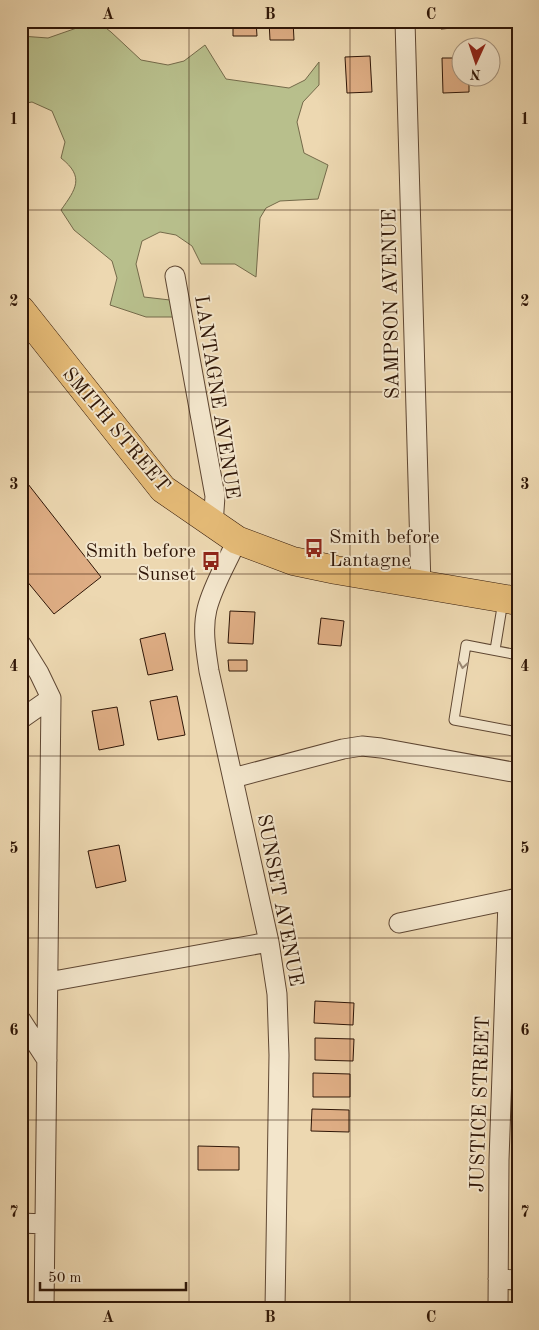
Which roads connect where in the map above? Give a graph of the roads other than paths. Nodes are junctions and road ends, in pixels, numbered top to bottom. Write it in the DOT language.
graph roads {
  1 [pos="405,21"];
  2 [pos="175,276"];
  3 [pos="21,310"];
  4 [pos="213,525"];
  5 [pos="237,540"];
  6 [pos="421,586"];
  7 [pos="511,600"];
  8 [pos="21,644"];
  9 [pos="495,650"];
  10 [pos="518,655"];
  11 [pos="51,698"];
  12 [pos="21,719"];
  13 [pos="518,732"];
  14 [pos="518,773"];
  15 [pos="233,778"];
  16 [pos="513,899"];
  17 [pos="399,924"];
  18 [pos="269,942"];
  19 [pos="48,982"];
  20 [pos="21,1020"];
  21 [pos="47,1060"];
  22 [pos="21,1223"];
  23 [pos="45,1224"];
  24 [pos="498,1279"];
  25 [pos="518,1280"];
  26 [pos="44,1309"];
  27 [pos="275,1309"];
  28 [pos="498,1309"];
  1 -- 6 [label="street, SAMPSON AVENUE"];
  2 -- 4 [label="street, LANTAGNE AVENUE"];
  3 -- 4 [label="main road, SMITH STREET"];
  4 -- 5 [label="main road, SMITH STREET"];
  5 -- 6 [label="main road, SMITH STREET"];
  5 -- 15 [label="street, SUNSET AVENUE"];
  6 -- 7 [label="main road, SMITH STREET"];
  7 -- 9 [label="lane"];
  8 -- 11 [label="street"];
  9 -- 10 [label="lane"];
  9 -- 13 [label="lane, one-way"];
  11 -- 12 [label="street"];
  11 -- 19 [label="street"];
  14 -- 15 [label="street"];
  15 -- 18 [label="street, SUNSET AVENUE"];
  16 -- 17 [label="street"];
  16 -- 24 [label="street, JUSTICE STREET"];
  18 -- 19 [label="street"];
  18 -- 27 [label="street, SUNSET AVENUE"];
  19 -- 21 [label="street"];
  20 -- 21 [label="street"];
  21 -- 23 [label="street"];
  22 -- 23 [label="street"];
  23 -- 26 [label="street"];
  24 -- 25 [label="street"];
  24 -- 28 [label="street, JUSTICE STREET"];
}
